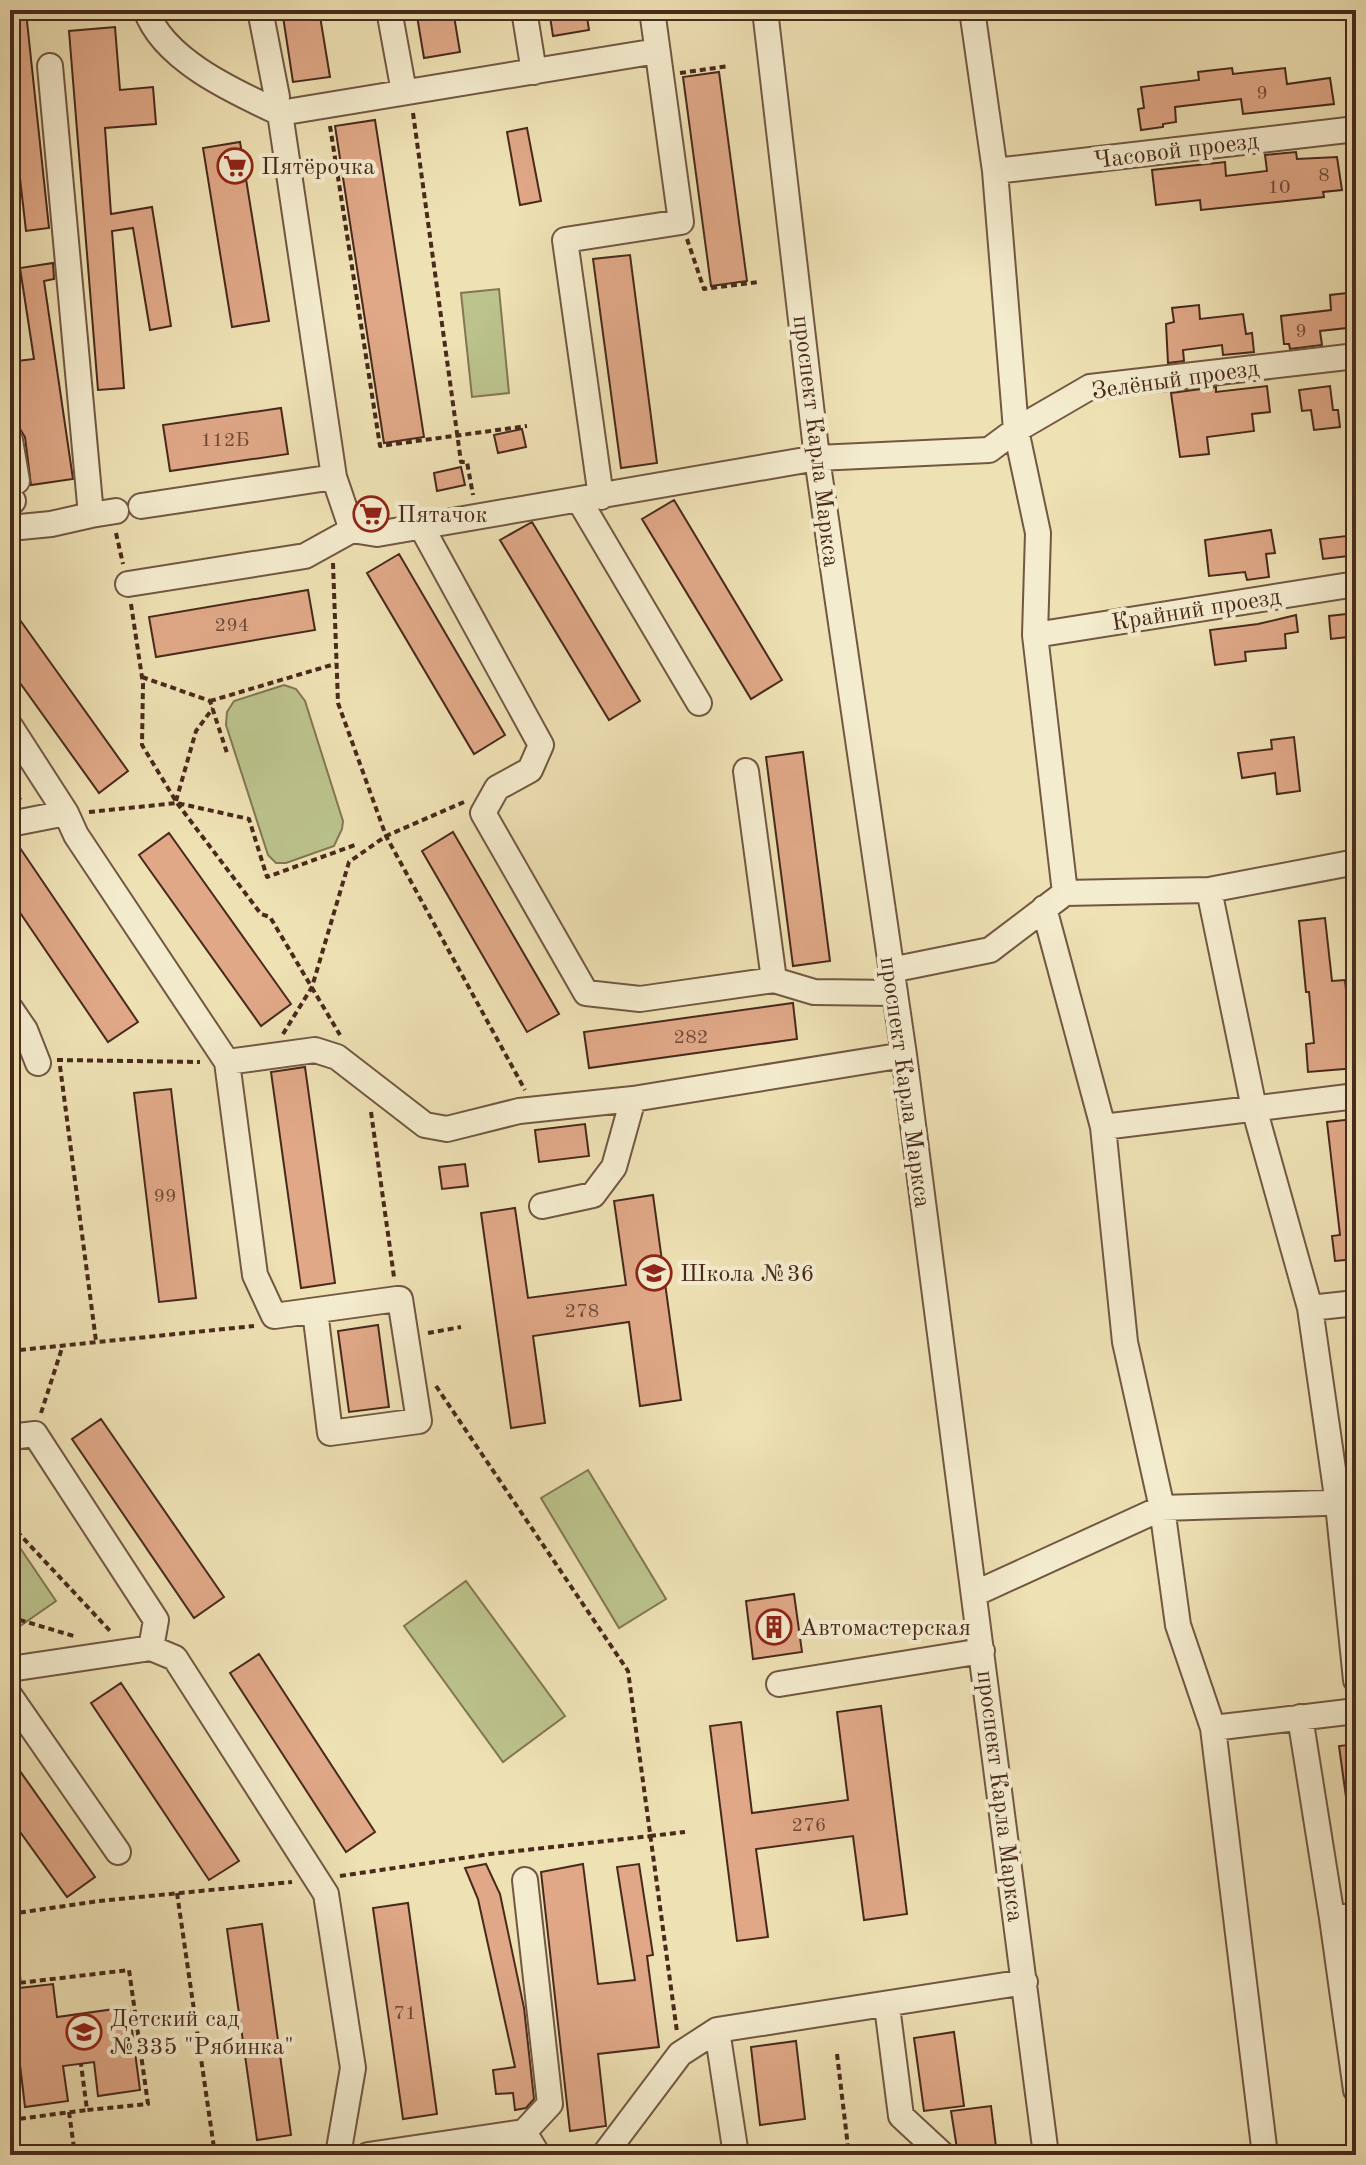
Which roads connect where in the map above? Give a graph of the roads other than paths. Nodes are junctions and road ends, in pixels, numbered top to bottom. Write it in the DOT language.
graph roads {
  1 [pos="146,10"];
  2 [pos="260,10"];
  3 [pos="389,10"];
  4 [pos="524,10"];
  5 [pos="652,10"];
  6 [pos="765,10"];
  7 [pos="972,10"];
  8 [pos="657,51"];
  9 [pos="50,66"];
  10 [pos="534,72"];
  11 [pos="409,102"];
  12 [pos="278,105"];
  13 [pos="1356,129"];
  14 [pos="995,171"];
  15 [pos="1356,356"];
  16 [pos="1016,430"];
  17 [pos="10,440"];
  18 [pos="817,458"];
  19 [pos="334,477"];
  20 [pos="13,494"];
  21 [pos="590,498"];
  22 [pos="141,506"];
  23 [pos="116,511"];
  24 [pos="91,515"];
  25 [pos="421,526"];
  26 [pos="10,528"];
  27 [pos="342,535"];
  28 [pos="128,584"];
  29 [pos="1356,584"];
  30 [pos="1035,635"];
  31 [pos="699,703"];
  32 [pos="10,726"];
  33 [pos="746,771"];
  34 [pos="66,813"];
  35 [pos="10,824"];
  36 [pos="1356,862"];
  37 [pos="1209,890"];
  38 [pos="1065,893"];
  39 [pos="1044,908"];
  40 [pos="774,980"];
  41 [pos="893,981"];
  42 [pos="10,1008"];
  43 [pos="904,1055"];
  44 [pos="227,1062"];
  45 [pos="38,1063"];
  46 [pos="1356,1096"];
  47 [pos="633,1099"];
  48 [pos="1254,1108"];
  49 [pos="1103,1127"];
  50 [pos="542,1206"];
  51 [pos="1356,1303"];
  52 [pos="1310,1308"];
  53 [pos="315,1311"];
  54 [pos="10,1437"];
  55 [pos="1347,1503"];
  56 [pos="1162,1508"];
  57 [pos="974,1594"];
  58 [pos="140,1650"];
  59 [pos="982,1651"];
  60 [pos="10,1669"];
  61 [pos="1356,1680"];
  62 [pos="779,1684"];
  63 [pos="10,1696"];
  64 [pos="1356,1711"];
  65 [pos="1300,1717"];
  66 [pos="1213,1728"];
  67 [pos="118,1852"];
  68 [pos="525,1880"];
  69 [pos="1344,1917"];
  70 [pos="1025,1982"];
  71 [pos="887,2006"];
  72 [pos="717,2030"];
  73 [pos="1356,2090"];
  74 [pos="524,2132"];
  75 [pos="414,2152"];
  76 [pos="338,2155"];
  77 [pos="368,2155"];
  78 [pos="538,2155"];
  79 [pos="604,2155"];
  80 [pos="736,2155"];
  81 [pos="943,2155"];
  82 [pos="1046,2155"];
  83 [pos="1265,2155"];
  1 -- 12 [label="street"];
  2 -- 12 [label="street"];
  3 -- 11 [label="street"];
  4 -- 10 [label="street"];
  5 -- 8 [label="street"];
  6 -- 18 [label="street, проспект Карла Маркса"];
  7 -- 14 [label="street"];
  8 -- 10 [label="street"];
  8 -- 21 [label="street"];
  9 -- 24 [label="street"];
  10 -- 11 [label="street"];
  11 -- 12 [label="street"];
  12 -- 19 [label="street"];
  13 -- 14 [label="street, Часовой проезд"];
  14 -- 16 [label="street"];
  15 -- 16 [label="street, Зелёный проезд"];
  16 -- 18 [label="street, Зелёный проезд"];
  16 -- 30 [label="street"];
  17 -- 20 [label="street"];
  18 -- 21 [label="street, Зелёный проезд"];
  18 -- 41 [label="street, проспект Карла Маркса"];
  19 -- 22 [label="street"];
  19 -- 27 [label="street"];
  21 -- 25 [label="street, Зелёный проезд"];
  21 -- 31 [label="street"];
  23 -- 24 [label="street"];
  24 -- 26 [label="street"];
  25 -- 27 [label="street, Зелёный проезд"];
  25 -- 40 [label="street"];
  27 -- 28 [label="street"];
  29 -- 30 [label="street, Крайний проезд"];
  30 -- 38 [label="street"];
  32 -- 34 [label="street"];
  33 -- 40 [label="street"];
  34 -- 35 [label="street"];
  34 -- 44 [label="street"];
  36 -- 37 [label="street"];
  37 -- 38 [label="street"];
  37 -- 48 [label="street"];
  38 -- 39 [label="street"];
  39 -- 41 [label="street"];
  39 -- 49 [label="street"];
  40 -- 41 [label="street"];
  41 -- 43 [label="street, проспект Карла Маркса"];
  42 -- 45 [label="street"];
  43 -- 47 [label="street"];
  43 -- 57 [label="street, проспект Карла Маркса"];
  44 -- 47 [label="street"];
  44 -- 53 [label="street"];
  46 -- 48 [label="street"];
  47 -- 50 [label="street"];
  48 -- 49 [label="street"];
  48 -- 52 [label="street"];
  49 -- 56 [label="street"];
  51 -- 52 [label="street"];
  52 -- 55 [label="street"];
  53 -- 53 [label="street"];
  54 -- 58 [label="street"];
  55 -- 56 [label="street"];
  55 -- 61 [label="street"];
  56 -- 57 [label="street"];
  56 -- 66 [label="street"];
  57 -- 59 [label="street, проспект Карла Маркса"];
  58 -- 60 [label="street"];
  58 -- 76 [label="street"];
  59 -- 62 [label="street"];
  59 -- 70 [label="street, проспект Карла Маркса"];
  63 -- 67 [label="street"];
  64 -- 65 [label="street"];
  65 -- 66 [label="street"];
  65 -- 69 [label="street"];
  66 -- 83 [label="street"];
  68 -- 74 [label="street"];
  69 -- 73 [label="street"];
  70 -- 71 [label="street"];
  70 -- 82 [label="street, проспект Карла Маркса"];
  71 -- 72 [label="street"];
  71 -- 81 [label="street"];
  72 -- 79 [label="street"];
  72 -- 80 [label="street"];
  74 -- 75 [label="street"];
  74 -- 78 [label="street"];
  75 -- 77 [label="street"];
}
